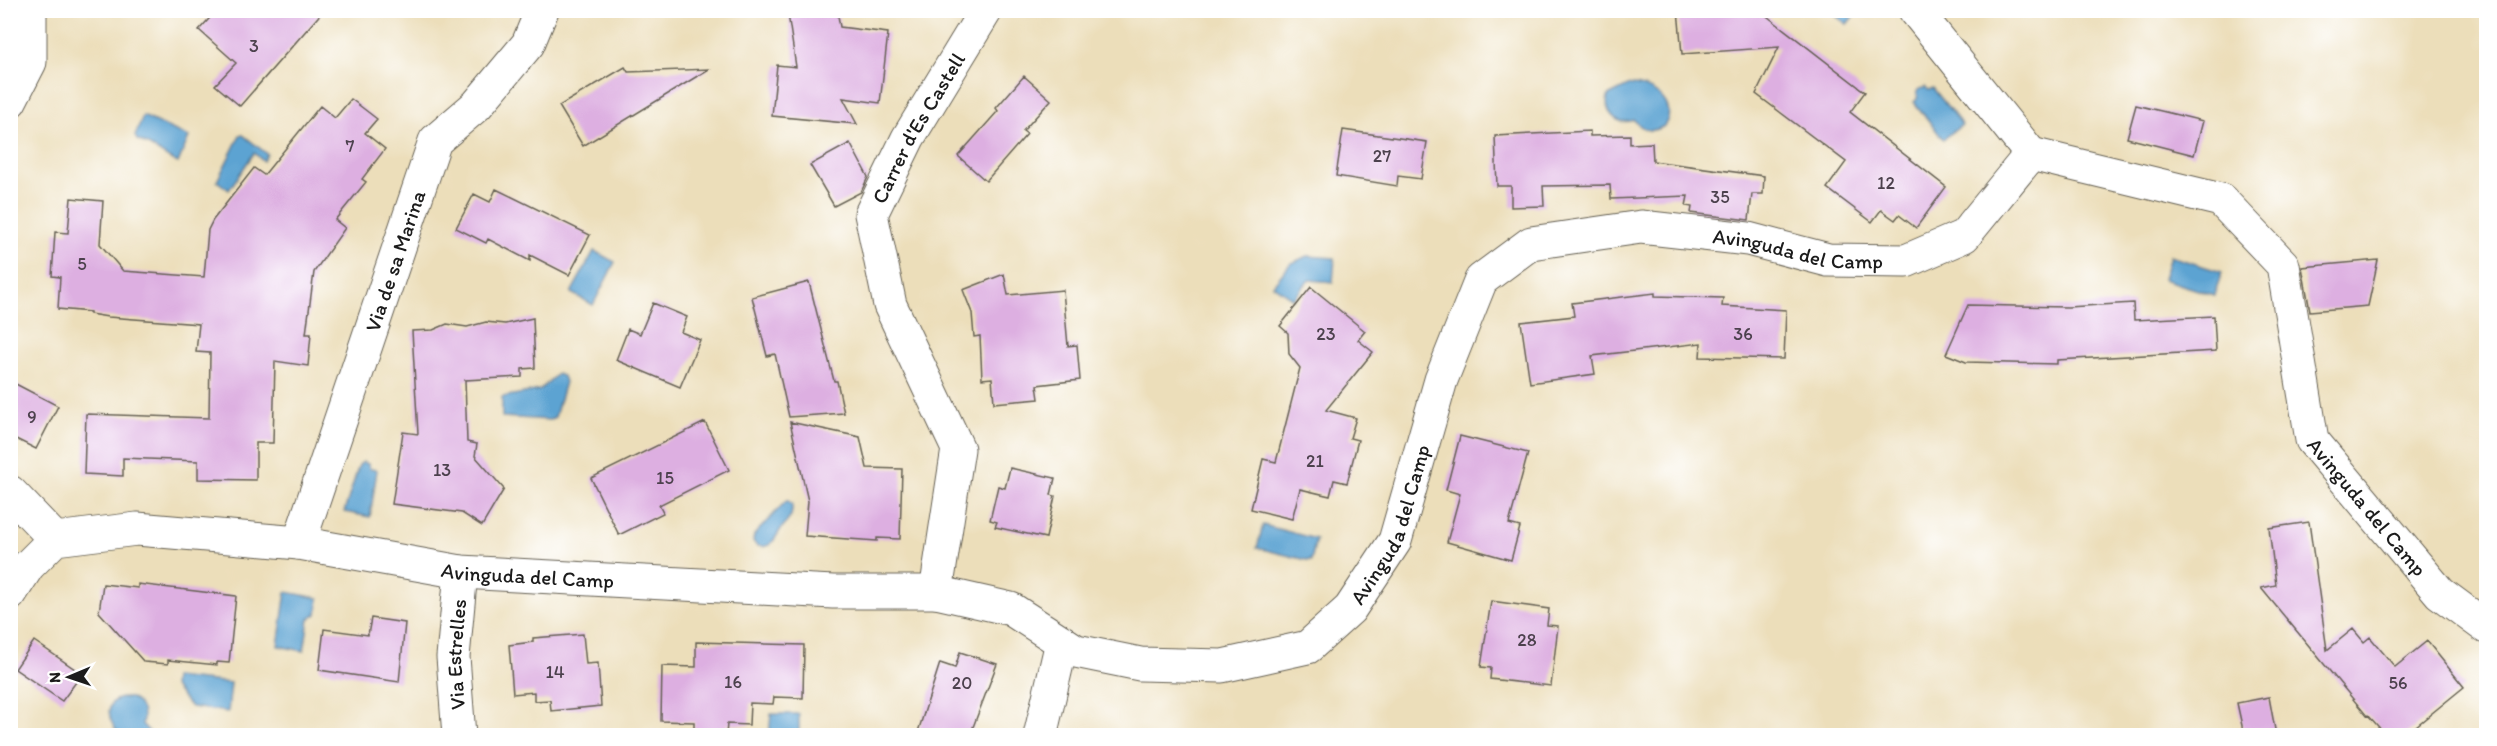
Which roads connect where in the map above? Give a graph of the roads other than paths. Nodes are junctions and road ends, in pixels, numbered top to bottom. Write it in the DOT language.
graph roads {
  1 [pos="30,10"];
  2 [pos="542,10"];
  3 [pos="986,10"];
  4 [pos="1915,10"];
  5 [pos="10,101"];
  6 [pos="2031,154"];
  7 [pos="10,492"];
  8 [pos="54,539"];
  9 [pos="299,543"];
  10 [pos="461,572"];
  11 [pos="936,592"];
  12 [pos="10,594"];
  13 [pos="2487,627"];
  14 [pos="1062,642"];
  15 [pos="459,735"];
  16 [pos="1041,735"];
  1 -- 5 [label="street"];
  2 -- 9 [label="street, Via de sa Marina"];
  3 -- 11 [label="street, Carrer d'Es Castell"];
  4 -- 6 [label="street"];
  6 -- 13 [label="street, Avinguda del Camp"];
  6 -- 14 [label="street, Avinguda del Camp"];
  7 -- 8 [label="street"];
  8 -- 9 [label="street, Avinguda del Camp"];
  8 -- 12 [label="street"];
  9 -- 10 [label="street, Avinguda del Camp"];
  10 -- 11 [label="street, Avinguda del Camp"];
  10 -- 15 [label="street, Via Estrelles"];
  11 -- 14 [label="street, Avinguda del Camp"];
  14 -- 16 [label="street"];
}
